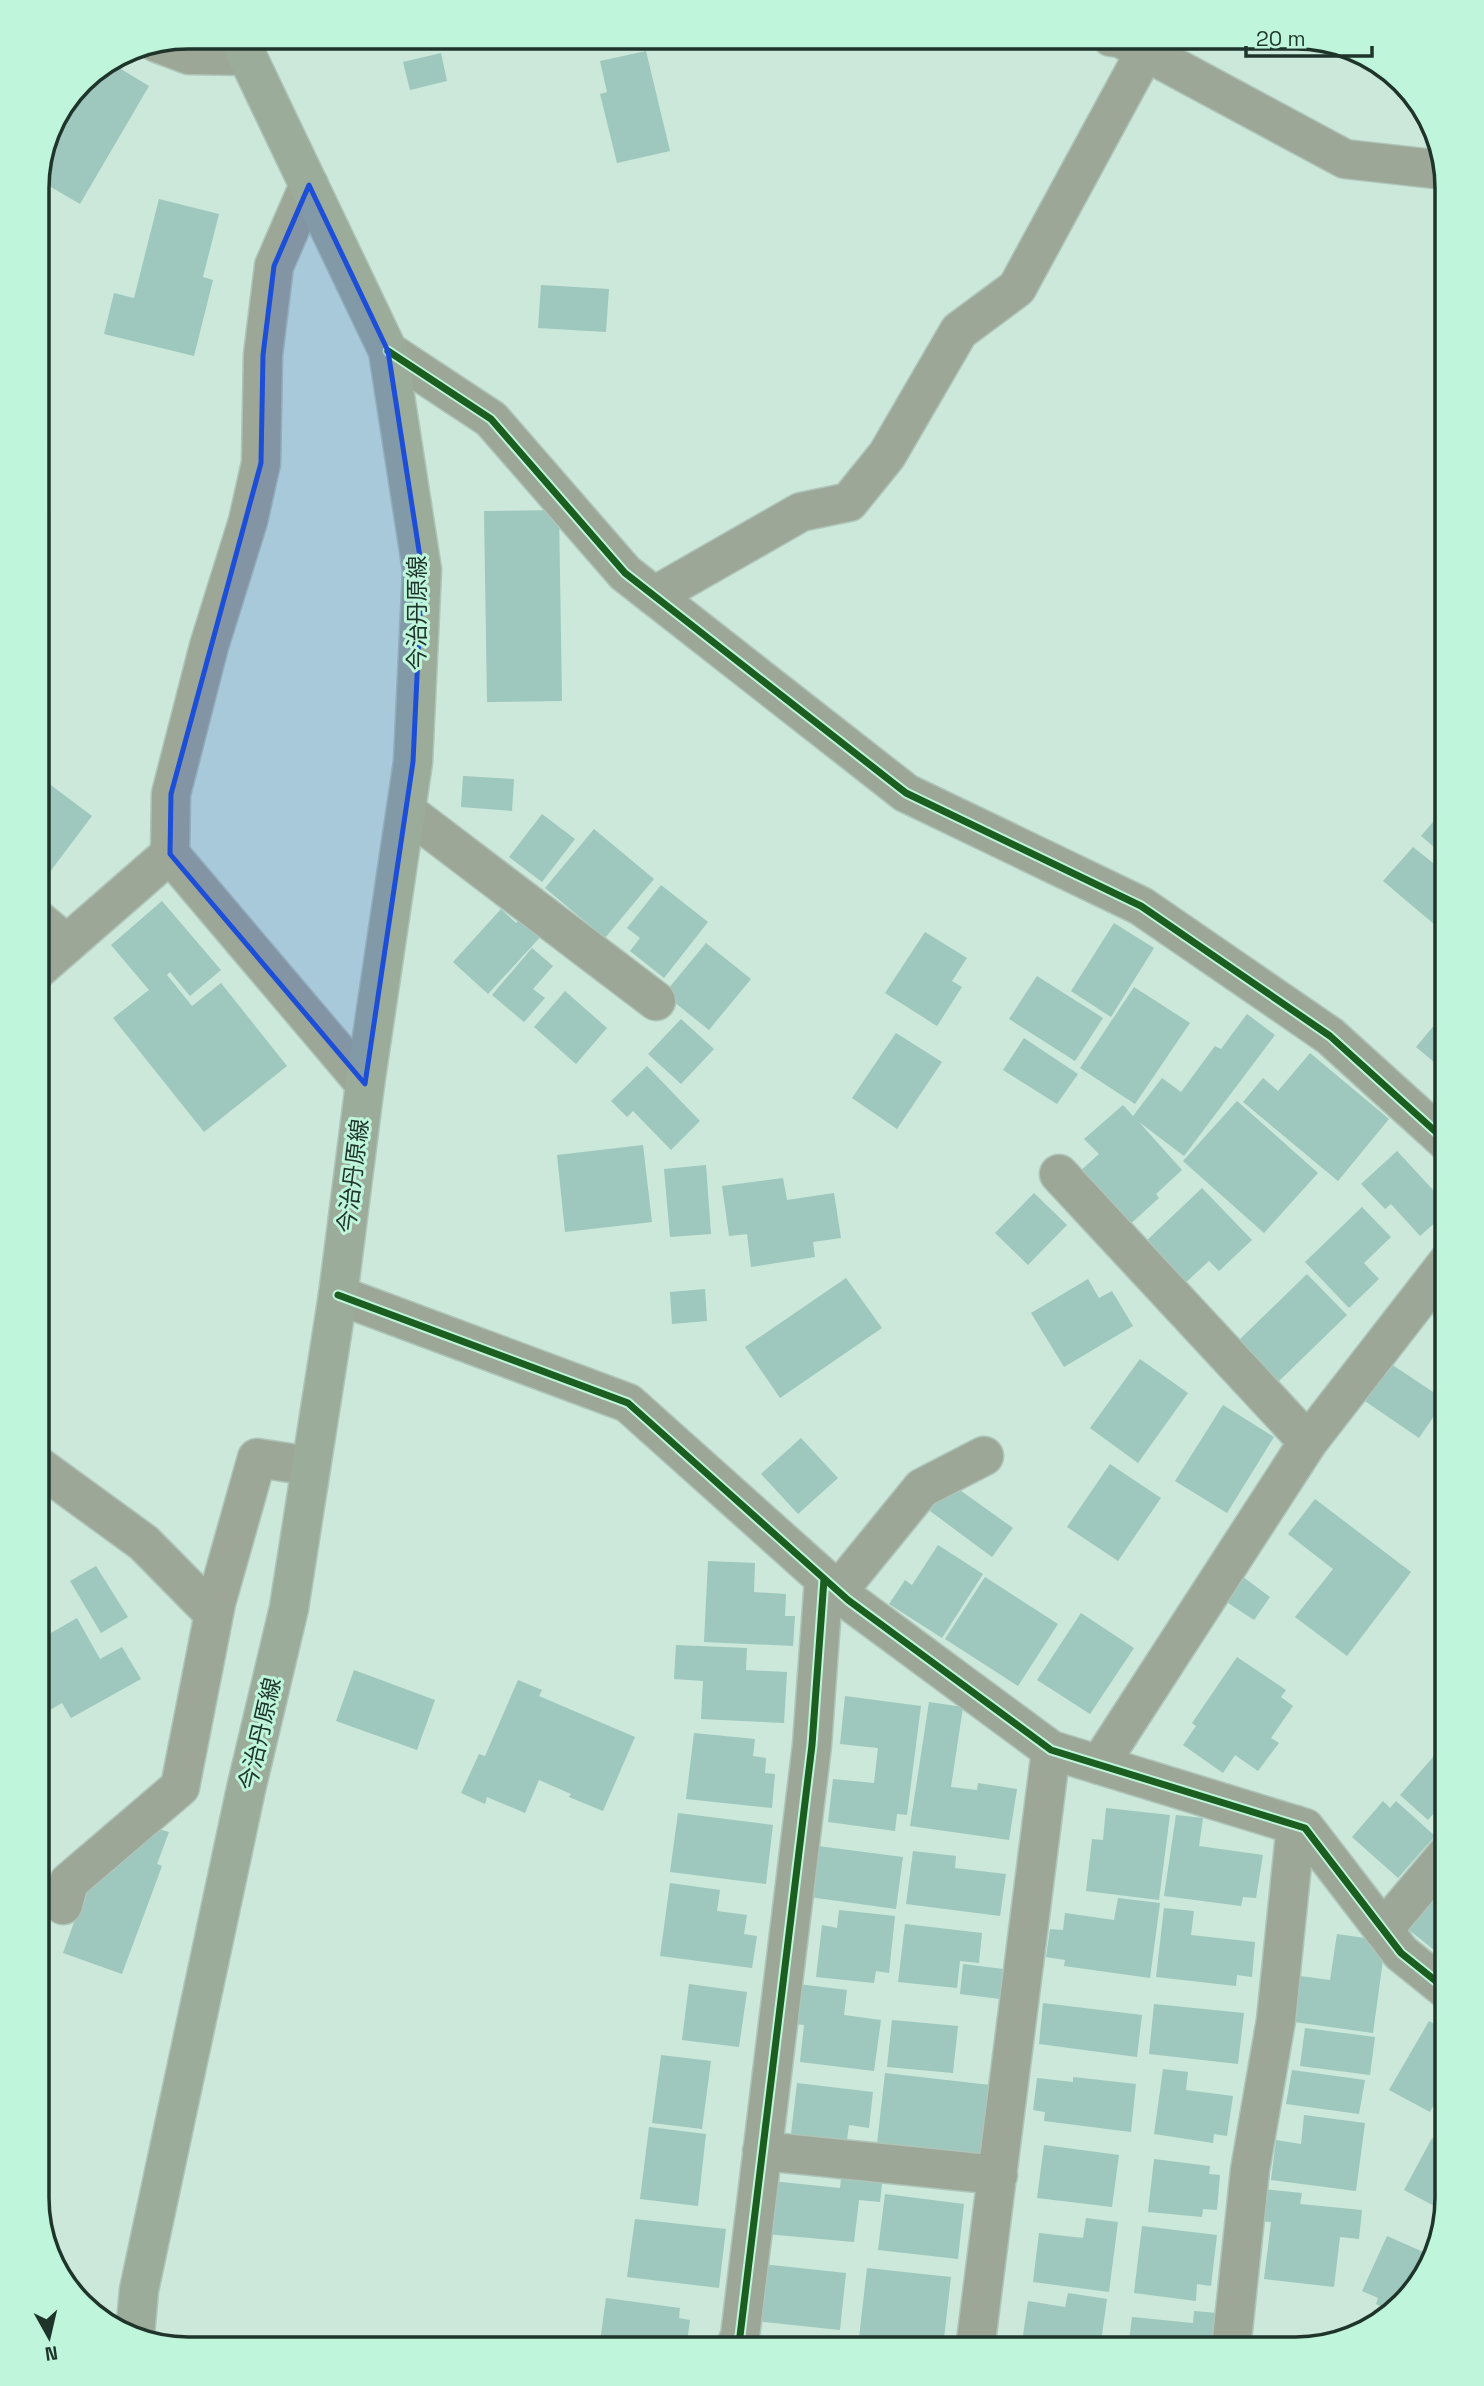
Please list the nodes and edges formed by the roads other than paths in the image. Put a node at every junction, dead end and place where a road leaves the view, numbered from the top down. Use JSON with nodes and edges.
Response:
{"nodes":[{"id":1,"x":225,"y":49,"type":"edge"},
{"id":2,"x":243,"y":49,"type":"edge"},
{"id":3,"x":1121,"y":49,"type":"edge"},
{"id":4,"x":1139,"y":49,"type":"edge"},
{"id":5,"x":175,"y":50,"type":"edge"},
{"id":6,"x":1434,"y":169,"type":"edge"},
{"id":7,"x":309,"y":185,"type":"junction"},
{"id":8,"x":388,"y":351,"type":"junction"},
{"id":9,"x":654,"y":596,"type":"junction"},
{"id":10,"x":406,"y":811,"type":"junction"},
{"id":11,"x":170,"y":854,"type":"junction"},
{"id":12,"x":49,"y":929,"type":"edge"},
{"id":13,"x":67,"y":944,"type":"junction"},
{"id":14,"x":49,"y":960,"type":"edge"},
{"id":15,"x":656,"y":1001,"type":"dead end"},
{"id":16,"x":365,"y":1084,"type":"junction"},
{"id":17,"x":1435,"y":1131,"type":"edge"},
{"id":18,"x":1059,"y":1174,"type":"dead end"},
{"id":19,"x":1435,"y":1278,"type":"edge"},
{"id":20,"x":338,"y":1295,"type":"junction"},
{"id":21,"x":1308,"y":1442,"type":"junction"},
{"id":22,"x":984,"y":1456,"type":"dead end"},
{"id":23,"x":310,"y":1466,"type":"junction"},
{"id":24,"x":49,"y":1474,"type":"edge"},
{"id":25,"x":831,"y":1585,"type":"junction"},
{"id":26,"x":214,"y":1613,"type":"junction"},
{"id":27,"x":1051,"y":1750,"type":"junction"},
{"id":28,"x":1099,"y":1765,"type":"junction"},
{"id":29,"x":1296,"y":1825,"type":"junction"},
{"id":30,"x":1435,"y":1868,"type":"edge"},
{"id":31,"x":63,"y":1905,"type":"dead end"},
{"id":32,"x":1383,"y":1930,"type":"junction"},
{"id":33,"x":1435,"y":1980,"type":"edge"},
{"id":34,"x":762,"y":2151,"type":"junction"},
{"id":35,"x":998,"y":2175,"type":"junction"},
{"id":36,"x":136,"y":2327,"type":"edge"},
{"id":37,"x":740,"y":2337,"type":"edge"},
{"id":38,"x":977,"y":2337,"type":"edge"},
{"id":39,"x":1232,"y":2337,"type":"edge"}],
"edges":[{"from":1,"to":5,"type":"street"},
{"from":2,"to":7,"type":"main road","name":"今治丹原線"},
{"from":3,"to":9,"type":"street"},
{"from":4,"to":6,"type":"street"},
{"from":7,"to":8,"type":"main road","name":"今治丹原線"},
{"from":7,"to":11,"type":"street"},
{"from":8,"to":9,"type":"street"},
{"from":8,"to":10,"type":"main road","name":"今治丹原線"},
{"from":9,"to":17,"type":"street"},
{"from":10,"to":15,"type":"street"},
{"from":10,"to":16,"type":"main road","name":"今治丹原線"},
{"from":11,"to":13,"type":"street"},
{"from":11,"to":16,"type":"street"},
{"from":12,"to":13,"type":"street"},
{"from":13,"to":14,"type":"street"},
{"from":16,"to":20,"type":"main road","name":"今治丹原線"},
{"from":18,"to":21,"type":"street"},
{"from":19,"to":21,"type":"street"},
{"from":20,"to":23,"type":"main road","name":"今治丹原線"},
{"from":20,"to":25,"type":"street"},
{"from":21,"to":28,"type":"street"},
{"from":22,"to":25,"type":"street"},
{"from":23,"to":26,"type":"street"},
{"from":23,"to":36,"type":"main road","name":"今治丹原線"},
{"from":24,"to":26,"type":"street"},
{"from":25,"to":27,"type":"street"},
{"from":25,"to":34,"type":"street"},
{"from":26,"to":31,"type":"street"},
{"from":27,"to":28,"type":"street"},
{"from":27,"to":35,"type":"street"},
{"from":28,"to":29,"type":"street"},
{"from":29,"to":32,"type":"street"},
{"from":29,"to":39,"type":"street"},
{"from":30,"to":32,"type":"street"},
{"from":32,"to":33,"type":"street"},
{"from":34,"to":35,"type":"street"},
{"from":34,"to":37,"type":"street"},
{"from":35,"to":38,"type":"street"}]}
